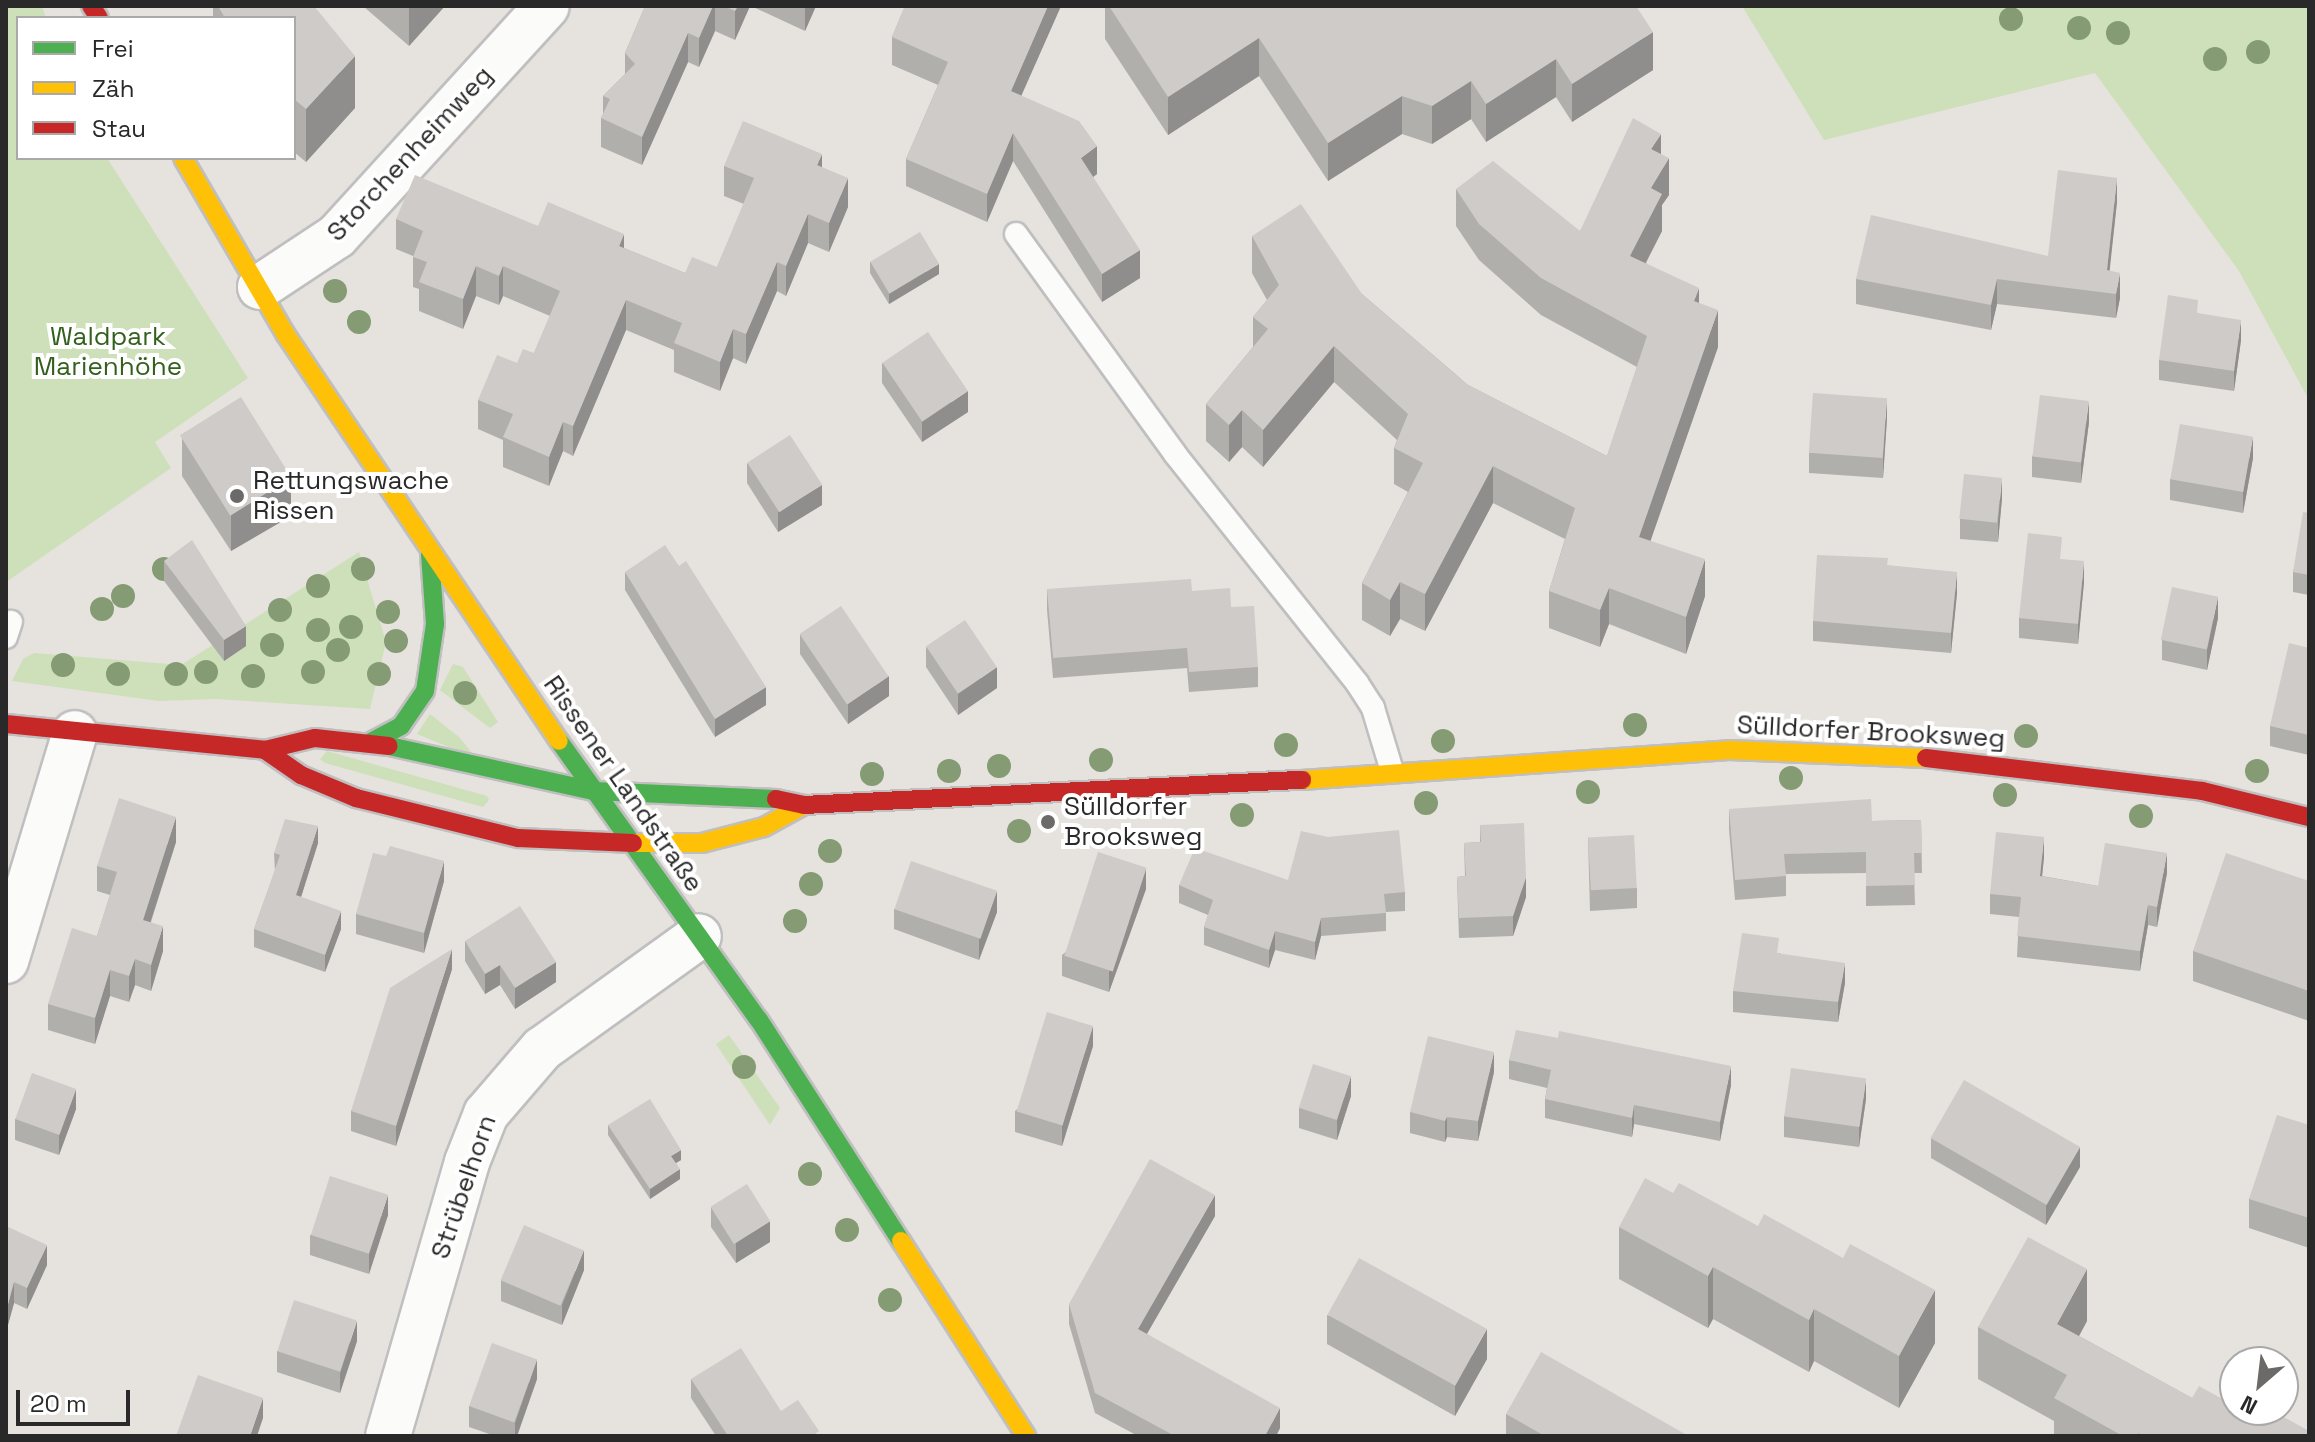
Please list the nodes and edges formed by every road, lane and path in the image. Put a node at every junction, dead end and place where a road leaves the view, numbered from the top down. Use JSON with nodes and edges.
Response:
{"nodes":[{"id":1,"x":547,"y":6,"type":"edge"},
{"id":2,"x":184,"y":160,"type":"edge"},
{"id":3,"x":1016,"y":234,"type":"dead end"},
{"id":4,"x":260,"y":287,"type":"junction"},
{"id":5,"x":430,"y":551,"type":"junction"},
{"id":6,"x":6,"y":724,"type":"edge"},
{"id":7,"x":75,"y":733,"type":"junction"},
{"id":8,"x":371,"y":742,"type":"junction"},
{"id":9,"x":265,"y":750,"type":"junction"},
{"id":10,"x":1392,"y":771,"type":"junction"},
{"id":11,"x":593,"y":791,"type":"junction"},
{"id":12,"x":804,"y":805,"type":"junction"},
{"id":13,"x":2309,"y":817,"type":"edge"},
{"id":14,"x":633,"y":846,"type":"junction"},
{"id":15,"x":699,"y":936,"type":"junction"},
{"id":16,"x":6,"y":961,"type":"edge"},
{"id":17,"x":388,"y":1436,"type":"edge"},
{"id":18,"x":1026,"y":1436,"type":"edge"}],
"edges":[{"from":1,"to":4,"type":"street","name":"Storchenheimweg"},
{"from":2,"to":4,"type":"street","name":"Rissener Landstraße"},
{"from":3,"to":10,"type":"lane"},
{"from":4,"to":5,"type":"street","name":"Rissener Landstraße"},
{"from":5,"to":8,"type":"street"},
{"from":5,"to":11,"type":"street","name":"Rissener Landstraße"},
{"from":6,"to":7,"type":"street","name":"Sülldorfer Brooksweg"},
{"from":7,"to":9,"type":"street","name":"Sülldorfer Brooksweg"},
{"from":7,"to":16,"type":"street"},
{"from":8,"to":9,"type":"street","name":"Sülldorfer Brooksweg"},
{"from":8,"to":11,"type":"street","name":"Sülldorfer Brooksweg"},
{"from":9,"to":14,"type":"street","name":"Sülldorfer Brooksweg"},
{"from":10,"to":12,"type":"street","name":"Sülldorfer Brooksweg"},
{"from":10,"to":13,"type":"street","name":"Sülldorfer Brooksweg"},
{"from":11,"to":12,"type":"street","name":"Sülldorfer Brooksweg"},
{"from":11,"to":14,"type":"street","name":"Rissener Landstraße"},
{"from":12,"to":14,"type":"street","name":"Sülldorfer Brooksweg"},
{"from":14,"to":15,"type":"street","name":"Rissener Landstraße"},
{"from":15,"to":17,"type":"street","name":"Strübelhorn"},
{"from":15,"to":18,"type":"street","name":"Rissener Landstraße"}]}
